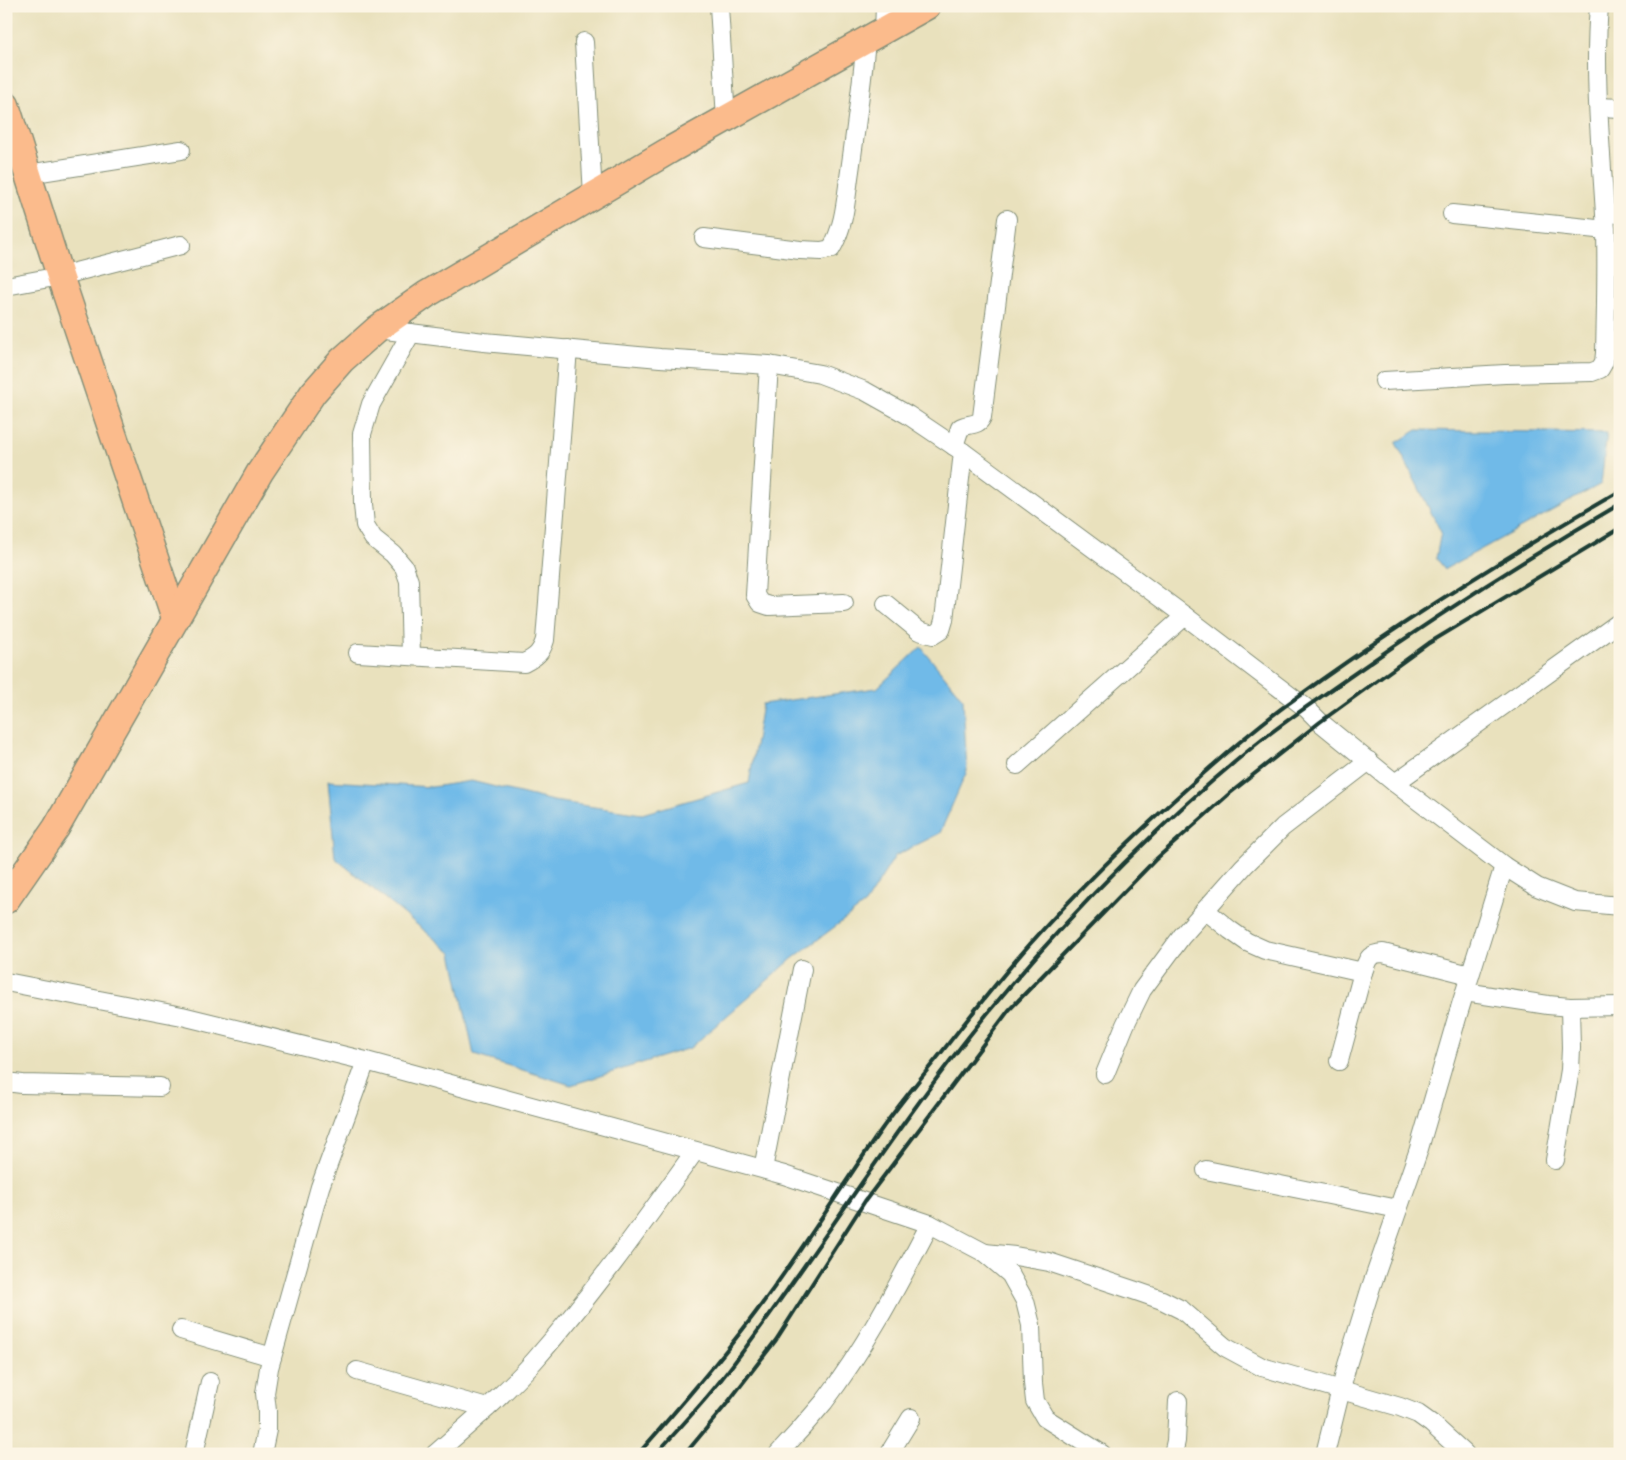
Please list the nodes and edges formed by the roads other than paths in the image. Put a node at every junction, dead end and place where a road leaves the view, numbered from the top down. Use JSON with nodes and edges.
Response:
{"nodes":[{"id":1,"x":719,"y":6,"type":"edge"},
{"id":2,"x":927,"y":6,"type":"edge"},
{"id":3,"x":1599,"y":6,"type":"edge"},
{"id":4,"x":878,"y":26,"type":"edge"},
{"id":5,"x":584,"y":42,"type":"dead end"},
{"id":6,"x":6,"y":105,"type":"edge"},
{"id":7,"x":1599,"y":107,"type":"junction"},
{"id":8,"x":1620,"y":108,"type":"edge"},
{"id":9,"x":726,"y":119,"type":"junction"},
{"id":10,"x":181,"y":150,"type":"dead end"},
{"id":11,"x":28,"y":174,"type":"junction"},
{"id":12,"x":593,"y":195,"type":"junction"},
{"id":13,"x":1452,"y":214,"type":"dead end"},
{"id":14,"x":1007,"y":219,"type":"dead end"},
{"id":15,"x":1610,"y":219,"type":"edge"},
{"id":16,"x":704,"y":238,"type":"dead end"},
{"id":17,"x":181,"y":245,"type":"dead end"},
{"id":18,"x":60,"y":276,"type":"junction"},
{"id":19,"x":6,"y":286,"type":"edge"},
{"id":20,"x":377,"y":329,"type":"junction"},
{"id":21,"x":411,"y":333,"type":"junction"},
{"id":22,"x":568,"y":349,"type":"junction"},
{"id":23,"x":769,"y":366,"type":"junction"},
{"id":24,"x":1384,"y":381,"type":"dead end"},
{"id":25,"x":959,"y":449,"type":"junction"},
{"id":26,"x":844,"y":603,"type":"dead end"},
{"id":27,"x":886,"y":604,"type":"dead end"},
{"id":28,"x":1186,"y":616,"type":"junction"},
{"id":29,"x":175,"y":618,"type":"junction"},
{"id":30,"x":1620,"y":622,"type":"edge"},
{"id":31,"x":358,"y":653,"type":"dead end"},
{"id":32,"x":411,"y":656,"type":"junction"},
{"id":33,"x":1369,"y":761,"type":"junction"},
{"id":34,"x":1017,"y":766,"type":"dead end"},
{"id":35,"x":1395,"y":783,"type":"junction"},
{"id":36,"x":1504,"y":866,"type":"junction"},
{"id":37,"x":6,"y":900,"type":"edge"},
{"id":38,"x":1620,"y":906,"type":"edge"},
{"id":39,"x":1205,"y":910,"type":"junction"},
{"id":40,"x":802,"y":969,"type":"dead end"},
{"id":41,"x":1363,"y":972,"type":"junction"},
{"id":42,"x":1470,"y":975,"type":"junction"},
{"id":43,"x":6,"y":982,"type":"edge"},
{"id":44,"x":1465,"y":992,"type":"junction"},
{"id":45,"x":1620,"y":1006,"type":"edge"},
{"id":46,"x":1570,"y":1007,"type":"junction"},
{"id":47,"x":366,"y":1061,"type":"junction"},
{"id":48,"x":1338,"y":1061,"type":"dead end"},
{"id":49,"x":1105,"y":1074,"type":"dead end"},
{"id":50,"x":6,"y":1082,"type":"edge"},
{"id":51,"x":160,"y":1087,"type":"dead end"},
{"id":52,"x":695,"y":1151,"type":"junction"},
{"id":53,"x":1555,"y":1160,"type":"dead end"},
{"id":54,"x":763,"y":1169,"type":"junction"},
{"id":55,"x":1206,"y":1170,"type":"dead end"},
{"id":56,"x":1398,"y":1209,"type":"junction"},
{"id":57,"x":930,"y":1224,"type":"junction"},
{"id":58,"x":985,"y":1254,"type":"junction"},
{"id":59,"x":181,"y":1330,"type":"dead end"},
{"id":60,"x":272,"y":1356,"type":"junction"},
{"id":61,"x":358,"y":1371,"type":"dead end"},
{"id":62,"x":210,"y":1382,"type":"dead end"},
{"id":63,"x":1341,"y":1390,"type":"junction"},
{"id":64,"x":1178,"y":1400,"type":"dead end"},
{"id":65,"x":487,"y":1408,"type":"junction"},
{"id":66,"x":911,"y":1418,"type":"dead end"},
{"id":67,"x":194,"y":1454,"type":"edge"},
{"id":68,"x":262,"y":1454,"type":"edge"},
{"id":69,"x":435,"y":1454,"type":"edge"},
{"id":70,"x":778,"y":1454,"type":"edge"},
{"id":71,"x":889,"y":1454,"type":"edge"},
{"id":72,"x":1102,"y":1454,"type":"edge"},
{"id":73,"x":1173,"y":1454,"type":"edge"},
{"id":74,"x":1325,"y":1454,"type":"edge"},
{"id":75,"x":1465,"y":1454,"type":"edge"}],
"edges":[{"from":1,"to":9,"type":"street"},
{"from":2,"to":4,"type":"highway"},
{"from":3,"to":7,"type":"street"},
{"from":4,"to":9,"type":"highway"},
{"from":4,"to":16,"type":"street"},
{"from":5,"to":12,"type":"street"},
{"from":6,"to":11,"type":"highway"},
{"from":7,"to":8,"type":"street"},
{"from":7,"to":15,"type":"street"},
{"from":9,"to":12,"type":"highway"},
{"from":10,"to":11,"type":"street"},
{"from":11,"to":18,"type":"highway"},
{"from":12,"to":20,"type":"highway"},
{"from":13,"to":15,"type":"street"},
{"from":14,"to":25,"type":"street"},
{"from":15,"to":24,"type":"street"},
{"from":17,"to":18,"type":"street"},
{"from":18,"to":19,"type":"street"},
{"from":18,"to":29,"type":"highway"},
{"from":20,"to":21,"type":"street"},
{"from":20,"to":29,"type":"highway"},
{"from":21,"to":22,"type":"street"},
{"from":21,"to":32,"type":"street"},
{"from":22,"to":23,"type":"street"},
{"from":22,"to":32,"type":"street"},
{"from":23,"to":25,"type":"street"},
{"from":23,"to":26,"type":"street"},
{"from":25,"to":27,"type":"street"},
{"from":25,"to":28,"type":"street"},
{"from":28,"to":33,"type":"street"},
{"from":28,"to":34,"type":"street"},
{"from":29,"to":37,"type":"highway"},
{"from":30,"to":35,"type":"street"},
{"from":31,"to":32,"type":"street"},
{"from":33,"to":35,"type":"street"},
{"from":33,"to":39,"type":"street"},
{"from":35,"to":36,"type":"street"},
{"from":36,"to":38,"type":"street"},
{"from":36,"to":42,"type":"street"},
{"from":39,"to":41,"type":"street"},
{"from":39,"to":49,"type":"street"},
{"from":40,"to":54,"type":"street"},
{"from":41,"to":42,"type":"street"},
{"from":41,"to":48,"type":"street"},
{"from":42,"to":44,"type":"street"},
{"from":43,"to":47,"type":"street"},
{"from":44,"to":46,"type":"street"},
{"from":44,"to":56,"type":"street"},
{"from":45,"to":46,"type":"street"},
{"from":46,"to":53,"type":"street"},
{"from":47,"to":52,"type":"street"},
{"from":47,"to":60,"type":"street"},
{"from":50,"to":51,"type":"street"},
{"from":52,"to":54,"type":"street"},
{"from":52,"to":65,"type":"street"},
{"from":54,"to":57,"type":"street"},
{"from":55,"to":56,"type":"street"},
{"from":56,"to":63,"type":"street"},
{"from":57,"to":58,"type":"street"},
{"from":57,"to":70,"type":"street"},
{"from":58,"to":63,"type":"street"},
{"from":58,"to":72,"type":"street"},
{"from":59,"to":60,"type":"street"},
{"from":60,"to":68,"type":"street"},
{"from":61,"to":65,"type":"street"},
{"from":62,"to":67,"type":"street"},
{"from":63,"to":74,"type":"street"},
{"from":63,"to":75,"type":"street"},
{"from":64,"to":73,"type":"street"},
{"from":65,"to":69,"type":"street"},
{"from":66,"to":71,"type":"street"}]}
